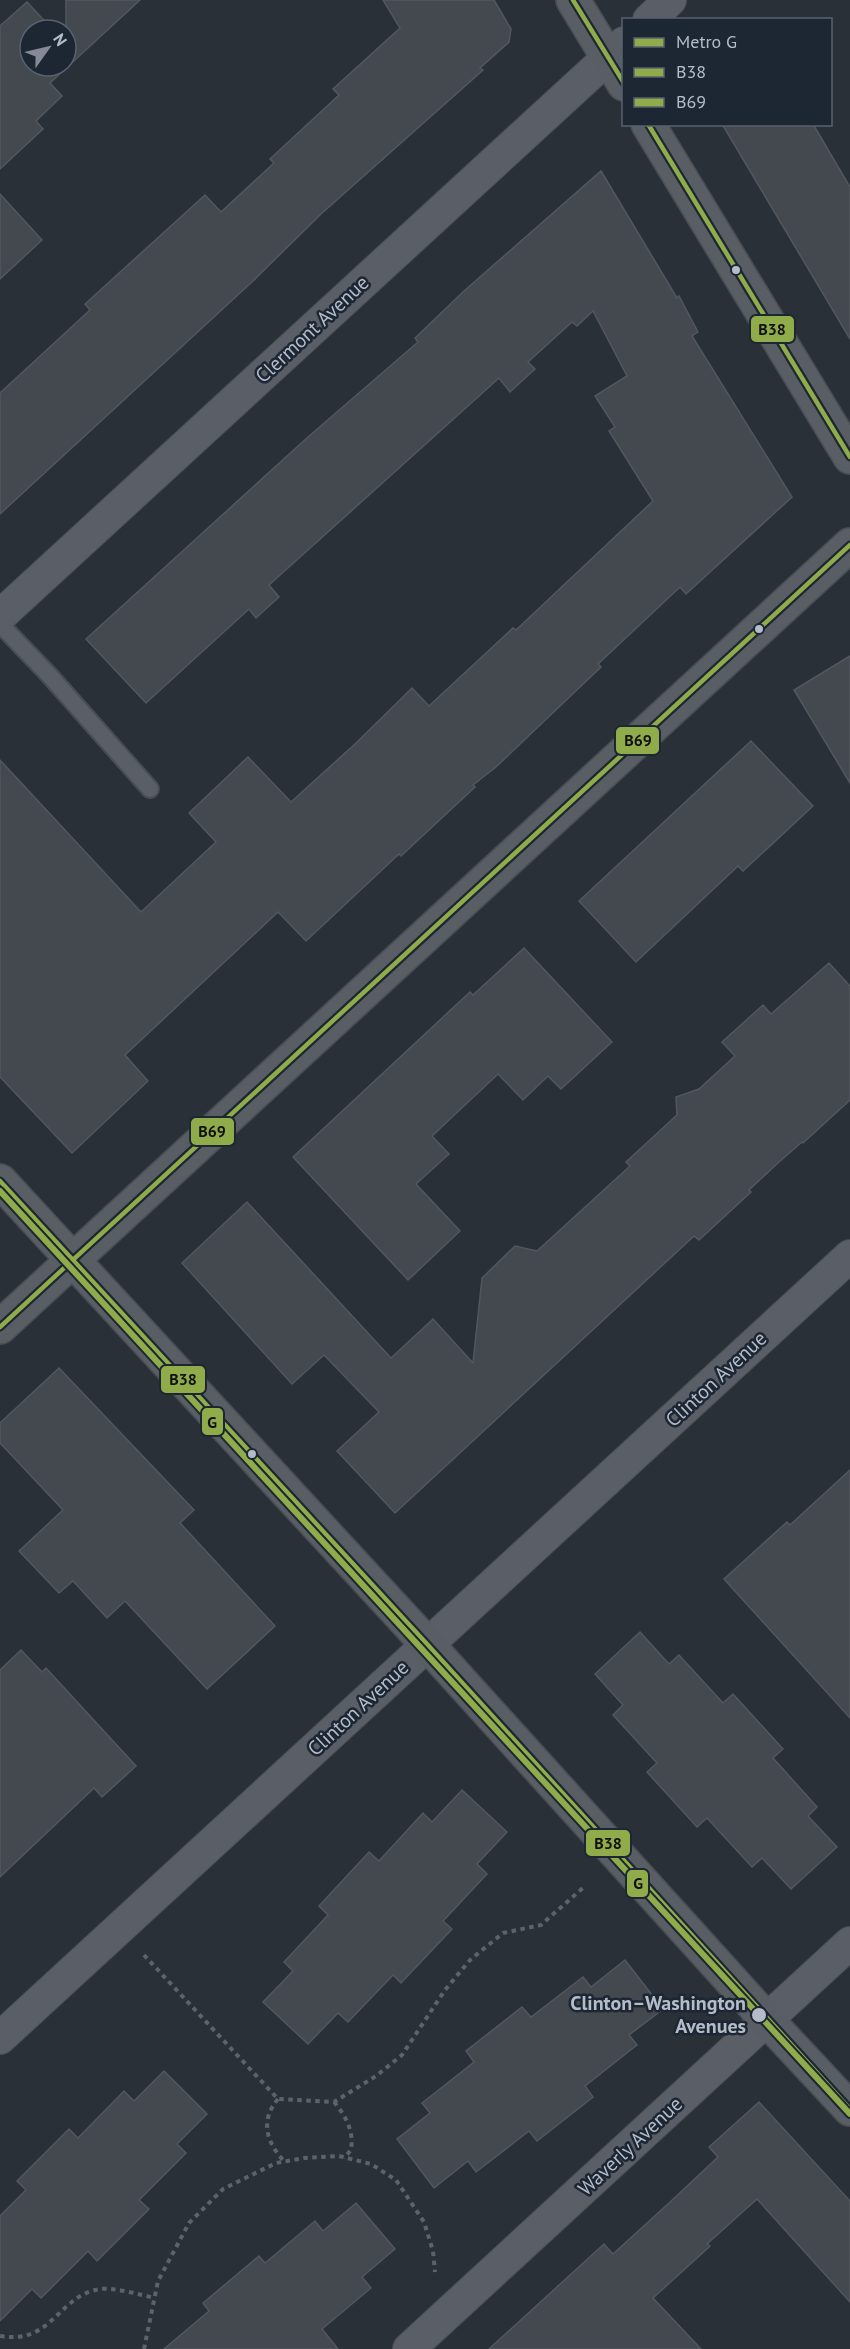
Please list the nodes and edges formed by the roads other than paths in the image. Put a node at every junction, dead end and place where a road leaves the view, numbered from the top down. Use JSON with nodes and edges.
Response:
{"nodes":[{"id":1,"x":573,"y":0,"type":"edge"},
{"id":2,"x":670,"y":0,"type":"edge"},
{"id":3,"x":651,"y":18,"type":"edge"},
{"id":4,"x":618,"y":62,"type":"edge"},
{"id":5,"x":649,"y":126,"type":"edge"},
{"id":6,"x":850,"y":457,"type":"edge"},
{"id":7,"x":850,"y":545,"type":"edge"},
{"id":8,"x":0,"y":616,"type":"edge"},
{"id":9,"x":0,"y":624,"type":"edge"},
{"id":10,"x":150,"y":789,"type":"dead end"},
{"id":11,"x":0,"y":1180,"type":"edge"},
{"id":12,"x":850,"y":1256,"type":"edge"},
{"id":13,"x":73,"y":1260,"type":"junction"},
{"id":14,"x":0,"y":1327,"type":"edge"},
{"id":15,"x":428,"y":1644,"type":"junction"},
{"id":16,"x":850,"y":1943,"type":"edge"},
{"id":17,"x":766,"y":2020,"type":"junction"},
{"id":18,"x":0,"y":2038,"type":"edge"},
{"id":19,"x":850,"y":2109,"type":"edge"},
{"id":20,"x":409,"y":2349,"type":"edge"}],
"edges":[{"from":1,"to":4,"type":"main road"},
{"from":2,"to":3,"type":"street"},
{"from":4,"to":8,"type":"street","name":"Clermont Avenue"},
{"from":5,"to":6,"type":"main road"},
{"from":7,"to":13,"type":"main road"},
{"from":9,"to":10,"type":"lane"},
{"from":11,"to":13,"type":"main road"},
{"from":12,"to":15,"type":"street","name":"Clinton Avenue"},
{"from":13,"to":14,"type":"main road"},
{"from":13,"to":15,"type":"main road"},
{"from":15,"to":17,"type":"main road"},
{"from":15,"to":18,"type":"street","name":"Clinton Avenue"},
{"from":16,"to":17,"type":"street","name":"Waverly Avenue"},
{"from":17,"to":19,"type":"main road"},
{"from":17,"to":20,"type":"street","name":"Waverly Avenue"}]}
